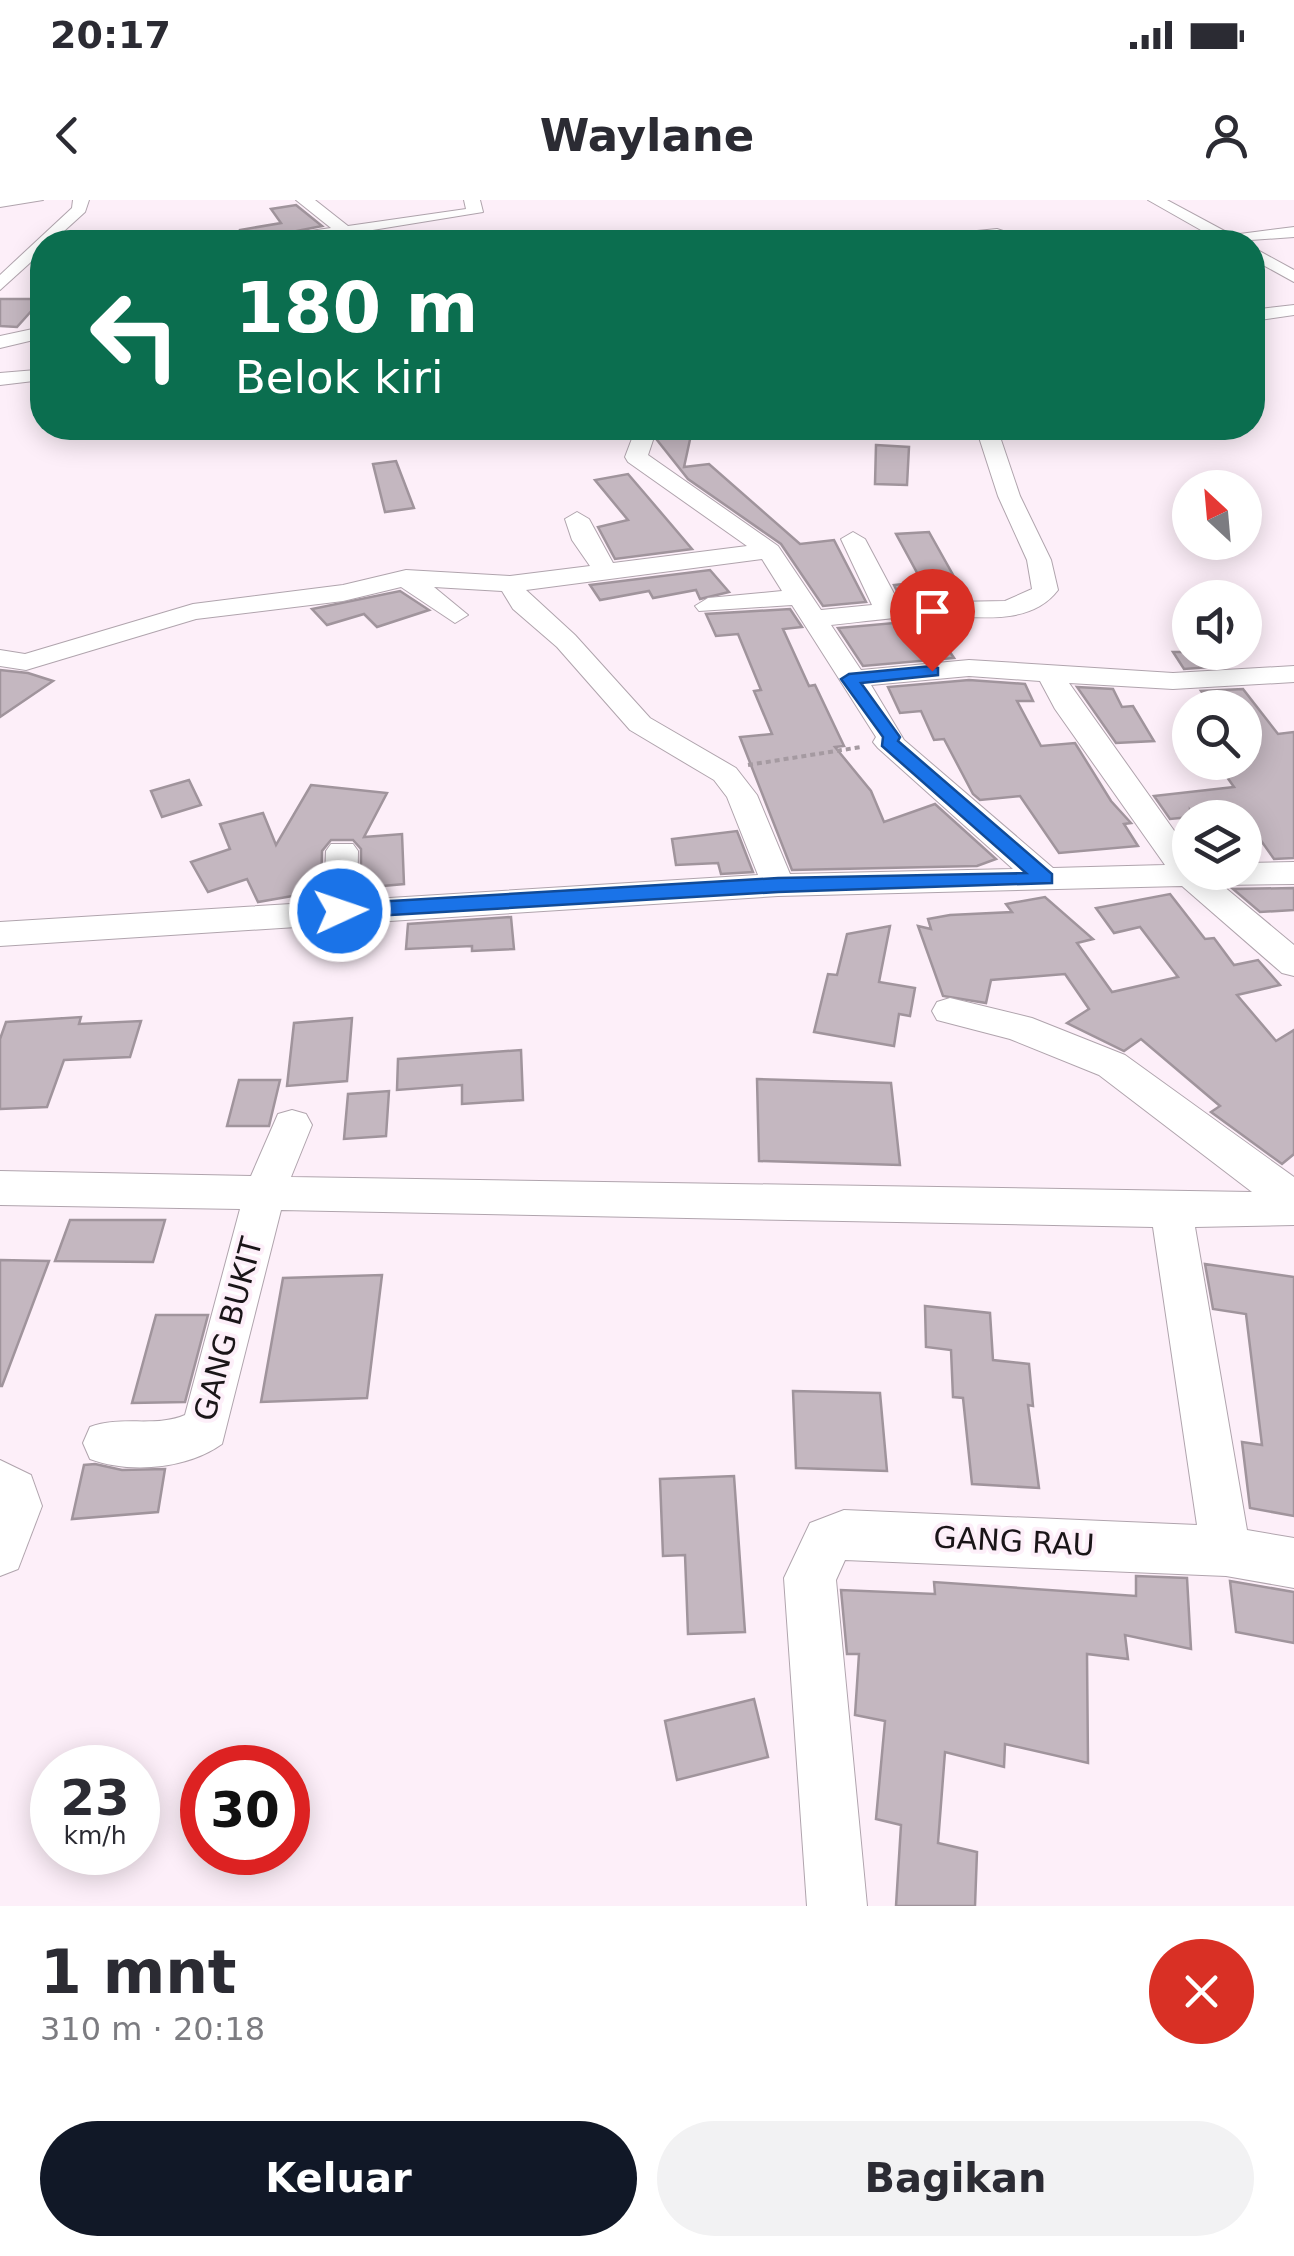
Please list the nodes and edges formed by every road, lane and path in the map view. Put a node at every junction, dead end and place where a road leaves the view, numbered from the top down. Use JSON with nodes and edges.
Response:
{"nodes":[{"id":1,"x":35,"y":200,"type":"edge"},
{"id":2,"x":80,"y":200,"type":"edge"},
{"id":3,"x":304,"y":200,"type":"edge"},
{"id":4,"x":472,"y":200,"type":"edge"},
{"id":5,"x":1156,"y":200,"type":"edge"},
{"id":6,"x":20,"y":201,"type":"edge"},
{"id":7,"x":4,"y":210,"type":"edge"},
{"id":8,"x":57,"y":230,"type":"edge"},
{"id":9,"x":344,"y":230,"type":"edge"},
{"id":10,"x":352,"y":230,"type":"edge"},
{"id":11,"x":1211,"y":230,"type":"edge"},
{"id":12,"x":1294,"y":232,"type":"edge"},
{"id":13,"x":1265,"y":236,"type":"edge"},
{"id":14,"x":0,"y":256,"type":"edge"},
{"id":15,"x":1265,"y":260,"type":"edge"},
{"id":16,"x":29,"y":263,"type":"edge"},
{"id":17,"x":1294,"y":277,"type":"edge"},
{"id":18,"x":0,"y":284,"type":"edge"},
{"id":19,"x":1294,"y":310,"type":"edge"},
{"id":20,"x":1265,"y":314,"type":"edge"},
{"id":21,"x":30,"y":336,"type":"edge"},
{"id":22,"x":0,"y":342,"type":"edge"},
{"id":23,"x":30,"y":376,"type":"edge"},
{"id":24,"x":0,"y":379,"type":"edge"},
{"id":25,"x":642,"y":440,"type":"edge"},
{"id":26,"x":991,"y":440,"type":"edge"},
{"id":27,"x":577,"y":519,"type":"dead end"},
{"id":28,"x":853,"y":539,"type":"dead end"},
{"id":29,"x":769,"y":551,"type":"junction"},
{"id":30,"x":606,"y":572,"type":"junction"},
{"id":31,"x":406,"y":578,"type":"junction"},
{"id":32,"x":510,"y":584,"type":"junction"},
{"id":33,"x":708,"y":606,"type":"dead end"},
{"id":34,"x":804,"y":608,"type":"junction"},
{"id":35,"x":884,"y":610,"type":"junction"},
{"id":36,"x":455,"y":615,"type":"dead end"},
{"id":37,"x":0,"y":658,"type":"edge"},
{"id":38,"x":1048,"y":670,"type":"junction"},
{"id":39,"x":1294,"y":674,"type":"edge"},
{"id":40,"x":849,"y":679,"type":"junction"},
{"id":41,"x":888,"y":742,"type":"junction"},
{"id":42,"x":725,"y":774,"type":"junction"},
{"id":43,"x":342,"y":851,"type":"dead end"},
{"id":44,"x":1172,"y":851,"type":"edge"},
{"id":45,"x":1294,"y":874,"type":"edge"},
{"id":46,"x":1262,"y":875,"type":"edge"},
{"id":47,"x":1172,"y":876,"type":"edge"},
{"id":48,"x":1045,"y":879,"type":"junction"},
{"id":49,"x":778,"y":885,"type":"junction"},
{"id":50,"x":1207,"y":890,"type":"edge"},
{"id":51,"x":340,"y":911,"type":"junction"},
{"id":52,"x":0,"y":934,"type":"edge"},
{"id":53,"x":1294,"y":964,"type":"edge"},
{"id":54,"x":950,"y":1011,"type":"dead end"},
{"id":55,"x":292,"y":1125,"type":"dead end"},
{"id":56,"x":0,"y":1188,"type":"edge"},
{"id":57,"x":265,"y":1192,"type":"junction"},
{"id":58,"x":1294,"y":1204,"type":"edge"},
{"id":59,"x":1171,"y":1210,"type":"junction"},
{"id":60,"x":108,"y":1442,"type":"dead end"},
{"id":61,"x":0,"y":1484,"type":"edge"},
{"id":62,"x":0,"y":1551,"type":"edge"},
{"id":63,"x":1226,"y":1551,"type":"junction"},
{"id":64,"x":1294,"y":1564,"type":"edge"},
{"id":65,"x":837,"y":1906,"type":"edge"}],
"edges":[{"from":1,"to":6,"type":"street"},
{"from":2,"to":8,"type":"street"},
{"from":3,"to":9,"type":"street"},
{"from":4,"to":10,"type":"street"},
{"from":5,"to":11,"type":"street"},
{"from":6,"to":7,"type":"street"},
{"from":12,"to":13,"type":"street"},
{"from":14,"to":16,"type":"street"},
{"from":15,"to":17,"type":"street"},
{"from":16,"to":18,"type":"street"},
{"from":19,"to":20,"type":"street"},
{"from":21,"to":22,"type":"street"},
{"from":23,"to":24,"type":"street"},
{"from":25,"to":29,"type":"street"},
{"from":26,"to":35,"type":"street"},
{"from":27,"to":30,"type":"street"},
{"from":28,"to":35,"type":"street"},
{"from":29,"to":30,"type":"street"},
{"from":29,"to":34,"type":"street"},
{"from":30,"to":32,"type":"street"},
{"from":31,"to":32,"type":"street"},
{"from":31,"to":36,"type":"street"},
{"from":31,"to":37,"type":"street"},
{"from":32,"to":42,"type":"street"},
{"from":33,"to":34,"type":"street"},
{"from":34,"to":35,"type":"street"},
{"from":34,"to":40,"type":"street"},
{"from":38,"to":39,"type":"street"},
{"from":38,"to":40,"type":"street"},
{"from":38,"to":44,"type":"street"},
{"from":40,"to":41,"type":"street"},
{"from":41,"to":42,"type":"path"},
{"from":41,"to":48,"type":"street"},
{"from":42,"to":49,"type":"street"},
{"from":43,"to":51,"type":"street"},
{"from":45,"to":46,"type":"street"},
{"from":47,"to":48,"type":"street"},
{"from":48,"to":49,"type":"street"},
{"from":49,"to":51,"type":"street"},
{"from":50,"to":53,"type":"street"},
{"from":51,"to":52,"type":"street"},
{"from":54,"to":58,"type":"street"},
{"from":55,"to":57,"type":"street"},
{"from":56,"to":57,"type":"street"},
{"from":57,"to":59,"type":"street"},
{"from":57,"to":60,"type":"street","name":"GANG BUKIT"},
{"from":58,"to":59,"type":"street"},
{"from":59,"to":63,"type":"street"},
{"from":61,"to":62,"type":"street"},
{"from":63,"to":64,"type":"street"},
{"from":63,"to":65,"type":"street","name":"GANG RAU"}]}
